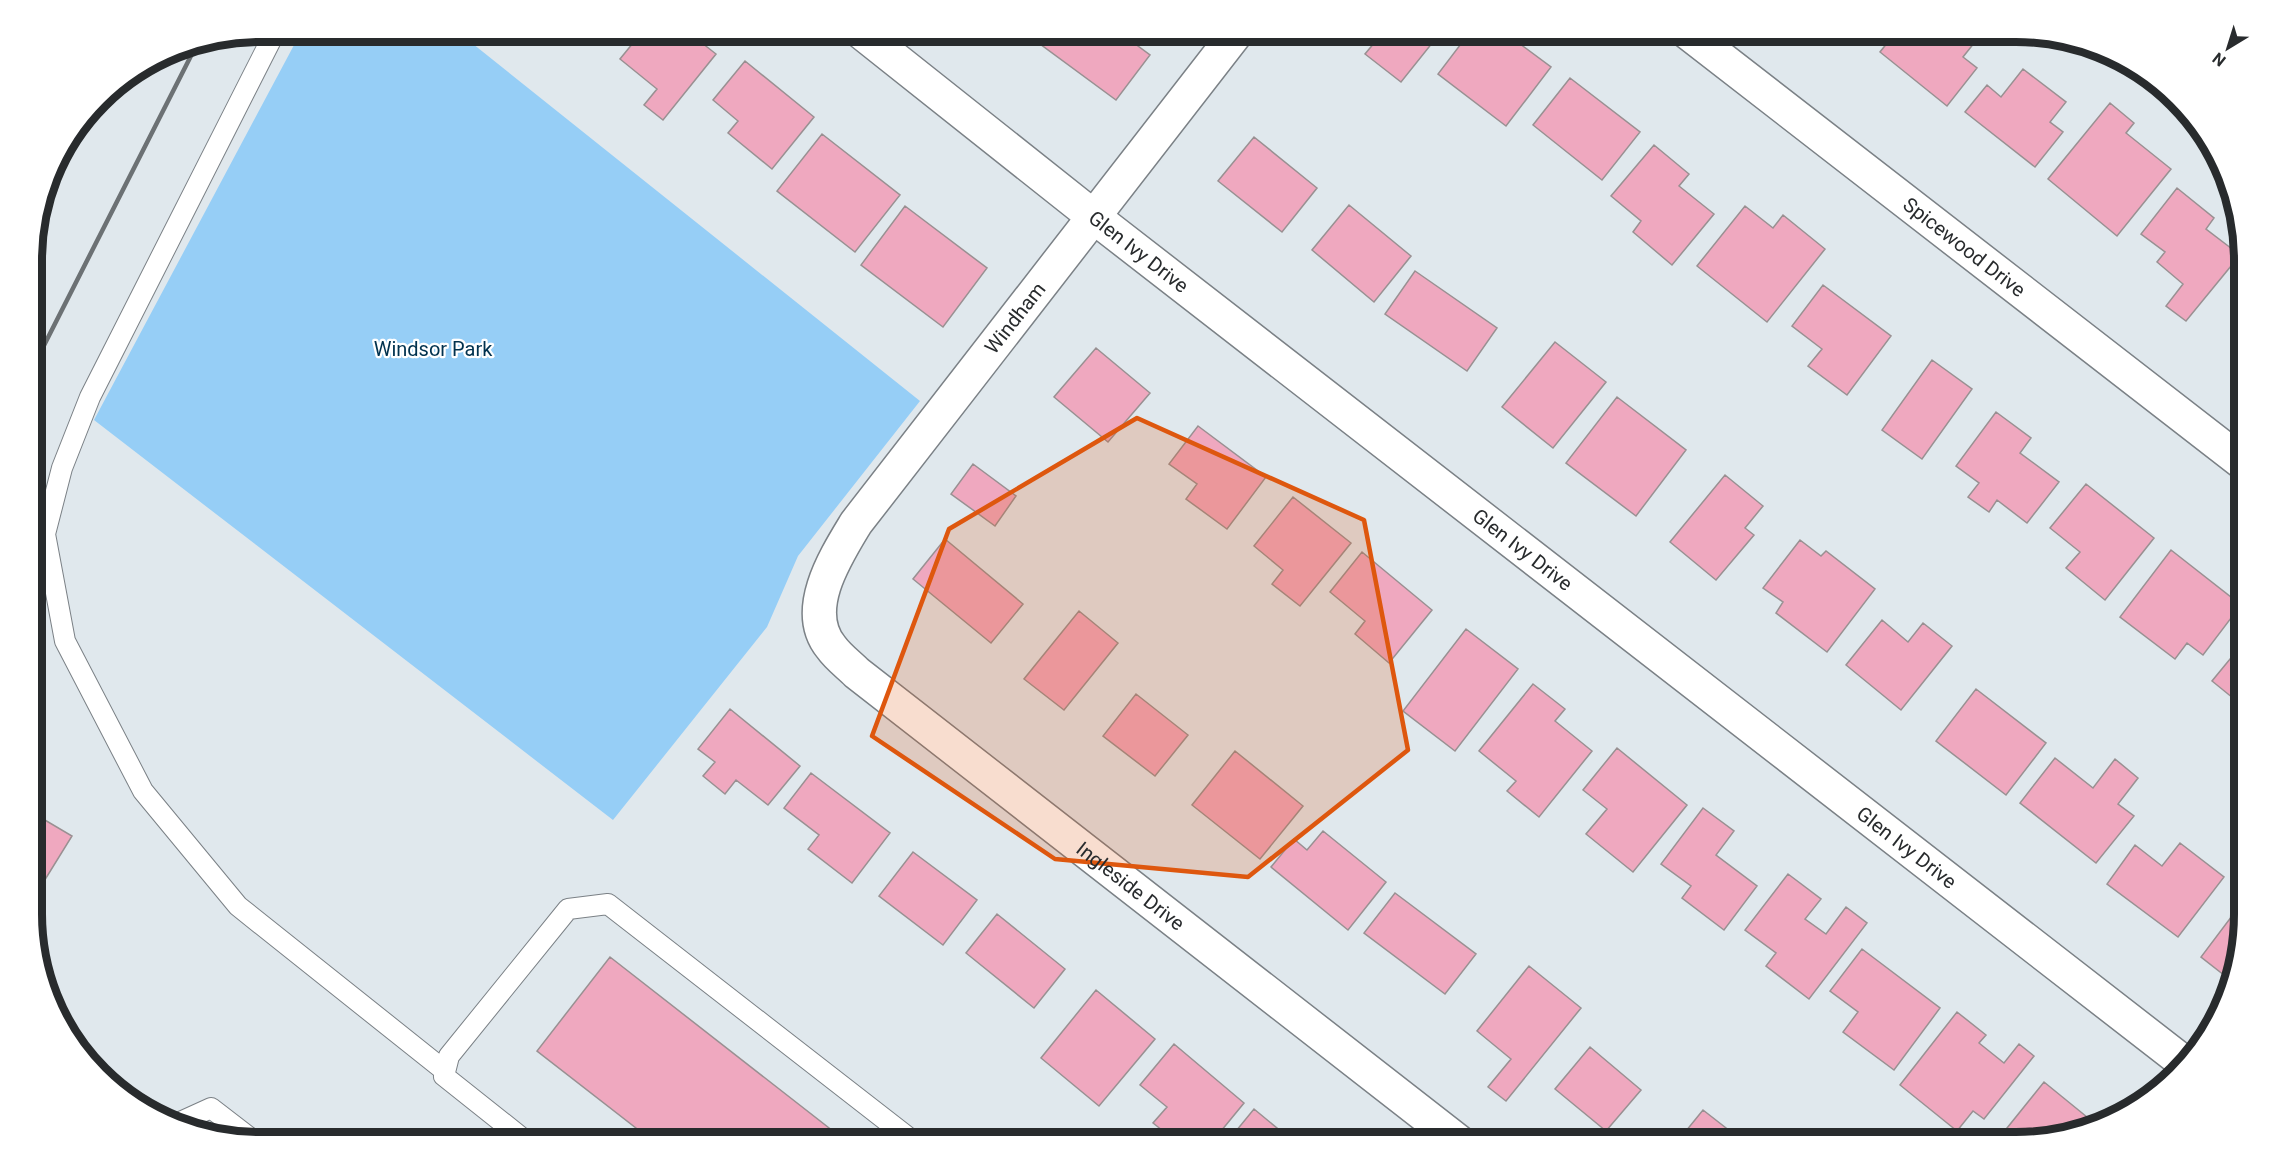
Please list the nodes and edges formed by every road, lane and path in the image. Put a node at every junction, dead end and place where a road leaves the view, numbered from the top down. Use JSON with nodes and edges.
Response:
{"nodes":[{"id":1,"x":270,"y":42,"type":"edge"},
{"id":2,"x":874,"y":42,"type":"edge"},
{"id":3,"x":1229,"y":42,"type":"edge"},
{"id":4,"x":1700,"y":42,"type":"edge"},
{"id":5,"x":1094,"y":217,"type":"junction"},
{"id":6,"x":2234,"y":456,"type":"edge"},
{"id":7,"x":819,"y":616,"type":"joint"},
{"id":8,"x":2179,"y":1059,"type":"edge"},
{"id":9,"x":446,"y":1071,"type":"junction"},
{"id":10,"x":187,"y":1119,"type":"edge"},
{"id":11,"x":242,"y":1131,"type":"edge"},
{"id":12,"x":514,"y":1132,"type":"edge"},
{"id":13,"x":901,"y":1132,"type":"edge"},
{"id":14,"x":1446,"y":1132,"type":"edge"}],
"edges":[{"from":1,"to":9,"type":"lane"},
{"from":2,"to":5,"type":"street","name":"Glen Ivy Drive"},
{"from":3,"to":5,"type":"street","name":"Windham"},
{"from":4,"to":6,"type":"street","name":"Spicewood Drive"},
{"from":5,"to":7,"type":"street","name":"Windham"},
{"from":5,"to":8,"type":"street","name":"Glen Ivy Drive"},
{"from":7,"to":14,"type":"street","name":"Ingleside Drive"},
{"from":9,"to":12,"type":"lane"},
{"from":9,"to":13,"type":"lane"},
{"from":10,"to":11,"type":"lane"}]}
